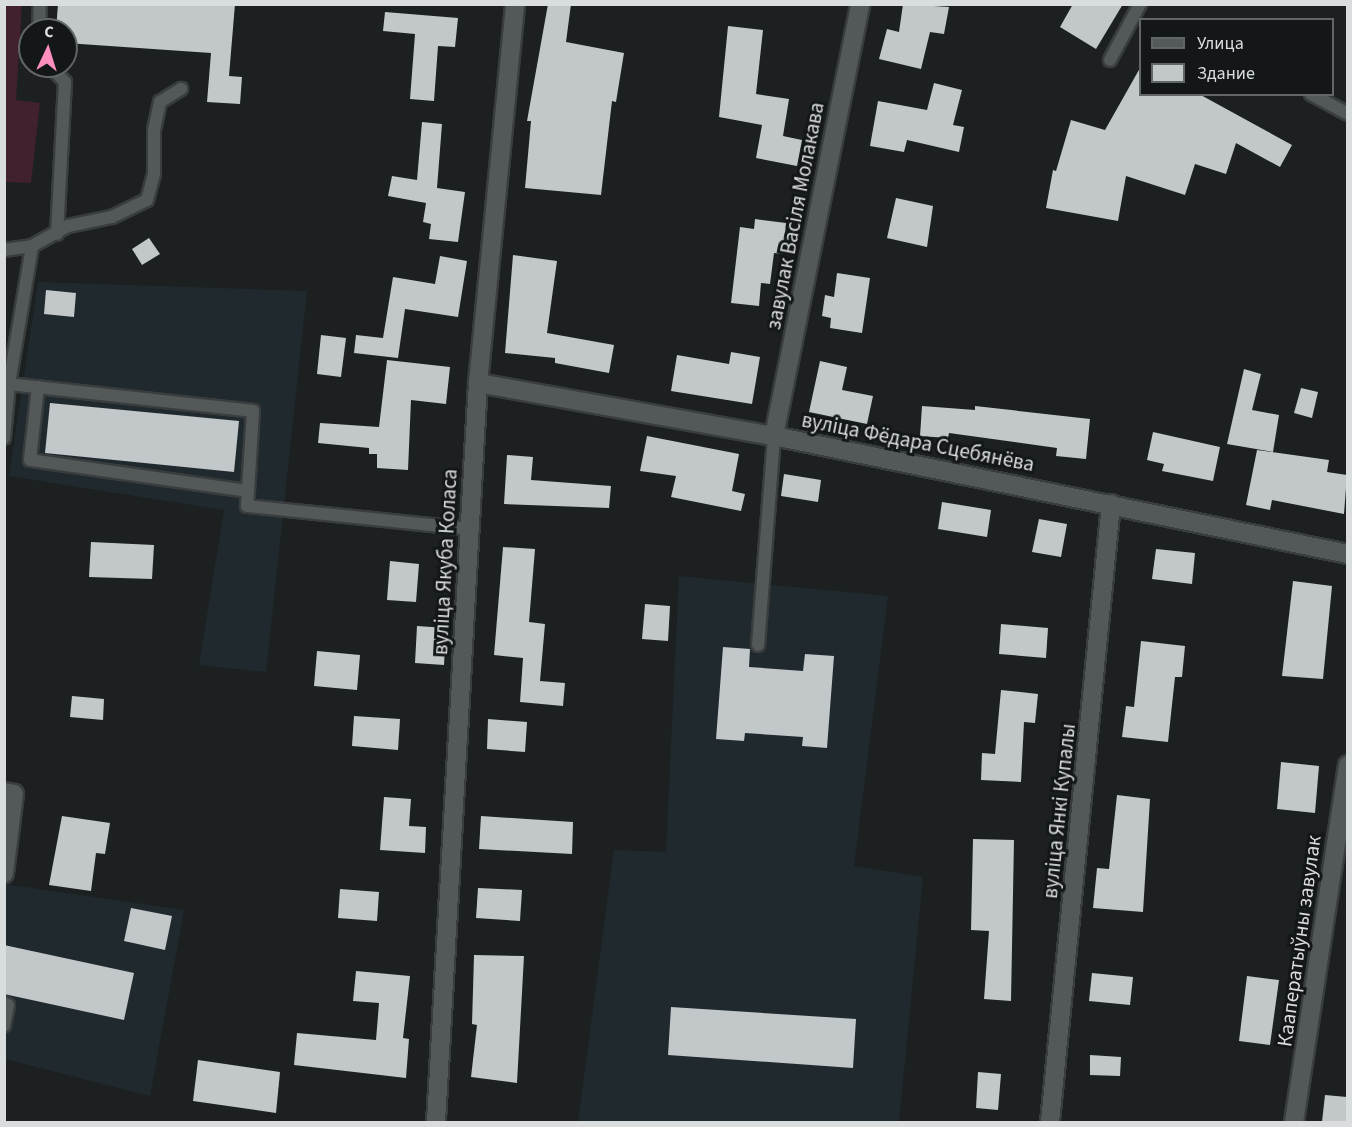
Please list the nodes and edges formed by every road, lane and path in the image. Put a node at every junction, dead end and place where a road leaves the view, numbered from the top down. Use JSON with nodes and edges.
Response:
{"nodes":[{"id":1,"x":515,"y":4,"type":"edge"},
{"id":2,"x":860,"y":4,"type":"edge"},
{"id":3,"x":1140,"y":4,"type":"edge"},
{"id":4,"x":1110,"y":60,"type":"dead end"},
{"id":5,"x":61,"y":78,"type":"edge"},
{"id":6,"x":182,"y":89,"type":"dead end"},
{"id":7,"x":1315,"y":96,"type":"edge"},
{"id":8,"x":1347,"y":114,"type":"edge"},
{"id":9,"x":57,"y":234,"type":"junction"},
{"id":10,"x":32,"y":246,"type":"junction"},
{"id":11,"x":4,"y":250,"type":"edge"},
{"id":12,"x":478,"y":383,"type":"junction"},
{"id":13,"x":9,"y":384,"type":"junction"},
{"id":14,"x":39,"y":387,"type":"junction"},
{"id":15,"x":774,"y":436,"type":"junction"},
{"id":16,"x":4,"y":438,"type":"edge"},
{"id":17,"x":248,"y":491,"type":"junction"},
{"id":18,"x":1112,"y":504,"type":"junction"},
{"id":19,"x":469,"y":529,"type":"junction"},
{"id":20,"x":1347,"y":554,"type":"edge"},
{"id":21,"x":758,"y":645,"type":"dead end"},
{"id":22,"x":1347,"y":765,"type":"edge"},
{"id":23,"x":4,"y":792,"type":"edge"},
{"id":24,"x":4,"y":873,"type":"edge"},
{"id":25,"x":4,"y":1003,"type":"edge"},
{"id":26,"x":4,"y":1026,"type":"edge"},
{"id":27,"x":436,"y":1122,"type":"edge"},
{"id":28,"x":1050,"y":1122,"type":"edge"},
{"id":29,"x":1294,"y":1122,"type":"edge"}],
"edges":[{"from":1,"to":12,"type":"street","name":"вуліца Якуба Коласа"},
{"from":2,"to":15,"type":"street","name":"завулак Васіля Молакава"},
{"from":3,"to":4,"type":"lane"},
{"from":5,"to":9,"type":"lane"},
{"from":6,"to":9,"type":"lane"},
{"from":7,"to":8,"type":"lane"},
{"from":9,"to":10,"type":"lane"},
{"from":10,"to":11,"type":"lane"},
{"from":10,"to":13,"type":"lane"},
{"from":12,"to":15,"type":"street","name":"вуліца Фёдара Сцебянёва"},
{"from":12,"to":19,"type":"street","name":"вуліца Якуба Коласа"},
{"from":13,"to":14,"type":"lane"},
{"from":13,"to":16,"type":"lane"},
{"from":14,"to":17,"type":"lane"},
{"from":14,"to":17,"type":"lane"},
{"from":15,"to":18,"type":"street","name":"вуліца Фёдара Сцебянёва"},
{"from":15,"to":21,"type":"lane"},
{"from":17,"to":19,"type":"lane"},
{"from":18,"to":20,"type":"street","name":"вуліца Фёдара Сцебянёва"},
{"from":18,"to":28,"type":"street","name":"вуліца Янкі Купалы"},
{"from":19,"to":27,"type":"street","name":"вуліца Якуба Коласа"},
{"from":22,"to":29,"type":"street","name":"Кааператыўны завулак"},
{"from":23,"to":24,"type":"street"},
{"from":25,"to":26,"type":"lane"}]}
